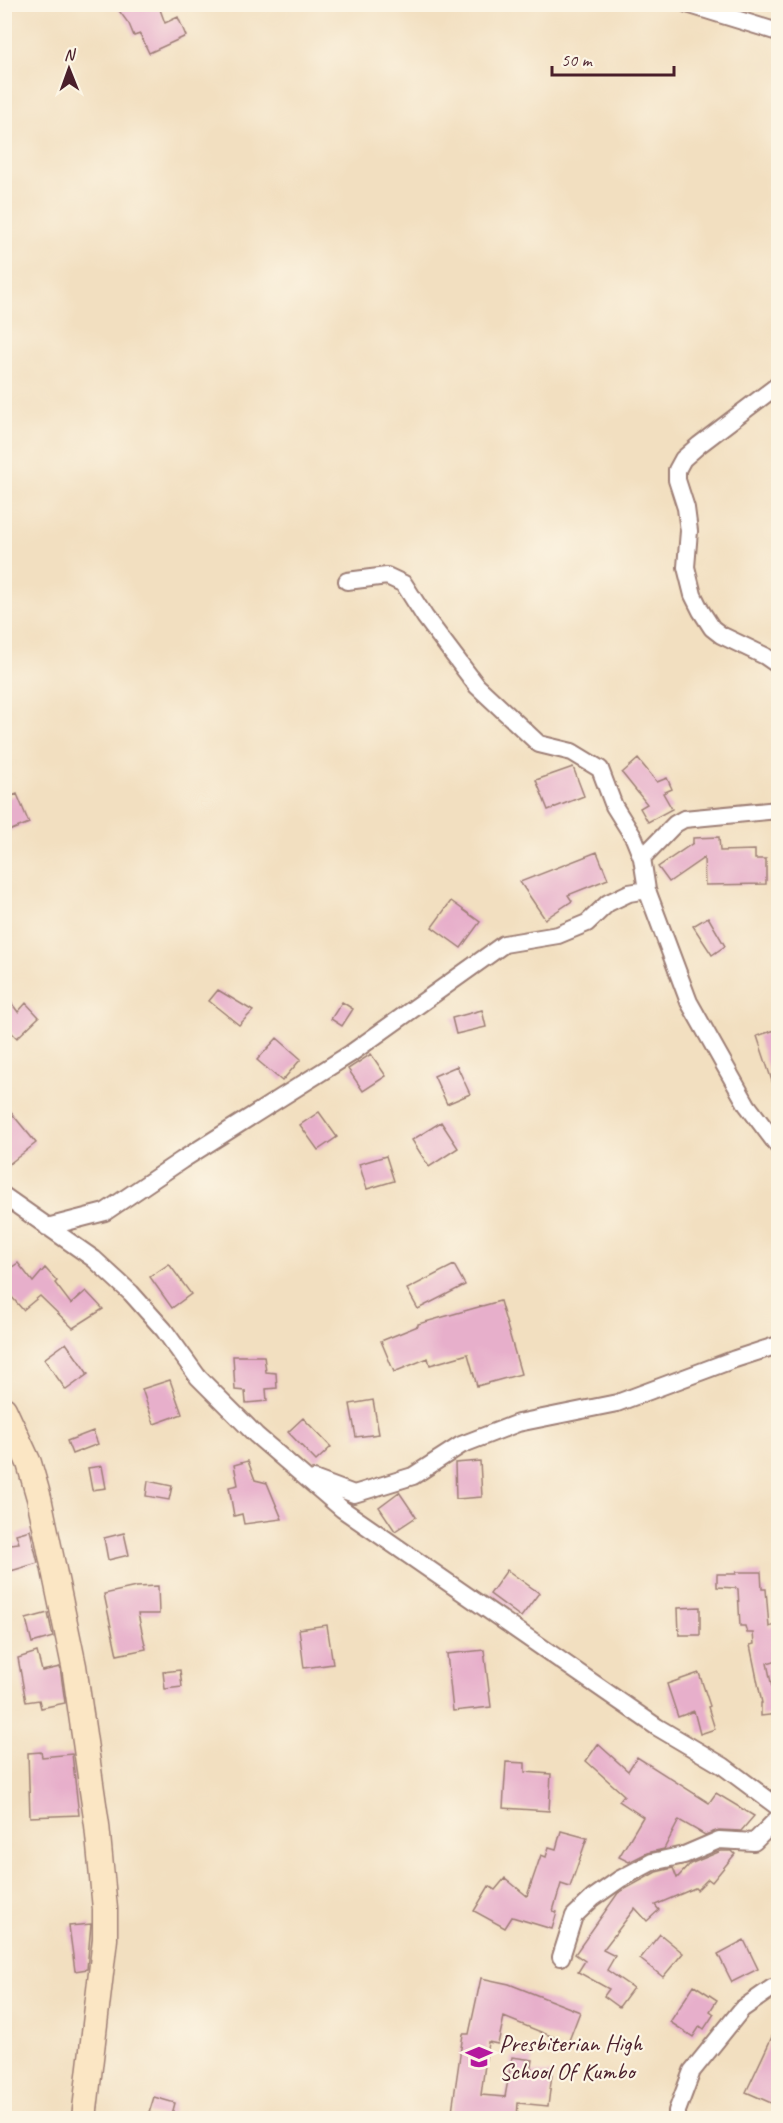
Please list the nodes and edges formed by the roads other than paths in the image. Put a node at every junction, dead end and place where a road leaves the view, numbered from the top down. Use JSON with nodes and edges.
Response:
{"nodes":[{"id":1,"x":687,"y":4,"type":"edge"},
{"id":2,"x":778,"y":32,"type":"edge"},
{"id":3,"x":778,"y":385,"type":"edge"},
{"id":4,"x":346,"y":581,"type":"dead end"},
{"id":5,"x":778,"y":665,"type":"edge"},
{"id":6,"x":778,"y":810,"type":"edge"},
{"id":7,"x":642,"y":858,"type":"junction"},
{"id":8,"x":647,"y":891,"type":"junction"},
{"id":9,"x":778,"y":1146,"type":"edge"},
{"id":10,"x":4,"y":1196,"type":"edge"},
{"id":11,"x":47,"y":1227,"type":"junction"},
{"id":12,"x":778,"y":1345,"type":"edge"},
{"id":13,"x":4,"y":1409,"type":"edge"},
{"id":14,"x":302,"y":1474,"type":"junction"},
{"id":15,"x":778,"y":1807,"type":"edge"},
{"id":16,"x":778,"y":1818,"type":"edge"},
{"id":17,"x":561,"y":1957,"type":"dead end"},
{"id":18,"x":778,"y":1988,"type":"edge"},
{"id":19,"x":84,"y":2118,"type":"edge"},
{"id":20,"x":677,"y":2118,"type":"edge"}],
"edges":[{"from":1,"to":2,"type":"street"},
{"from":3,"to":5,"type":"street"},
{"from":4,"to":7,"type":"street"},
{"from":6,"to":7,"type":"street"},
{"from":7,"to":8,"type":"street"},
{"from":8,"to":9,"type":"street"},
{"from":8,"to":11,"type":"street"},
{"from":10,"to":11,"type":"street"},
{"from":11,"to":14,"type":"street"},
{"from":12,"to":14,"type":"street"},
{"from":13,"to":19,"type":"street"},
{"from":14,"to":15,"type":"street"},
{"from":16,"to":17,"type":"street"},
{"from":18,"to":20,"type":"street"}]}
